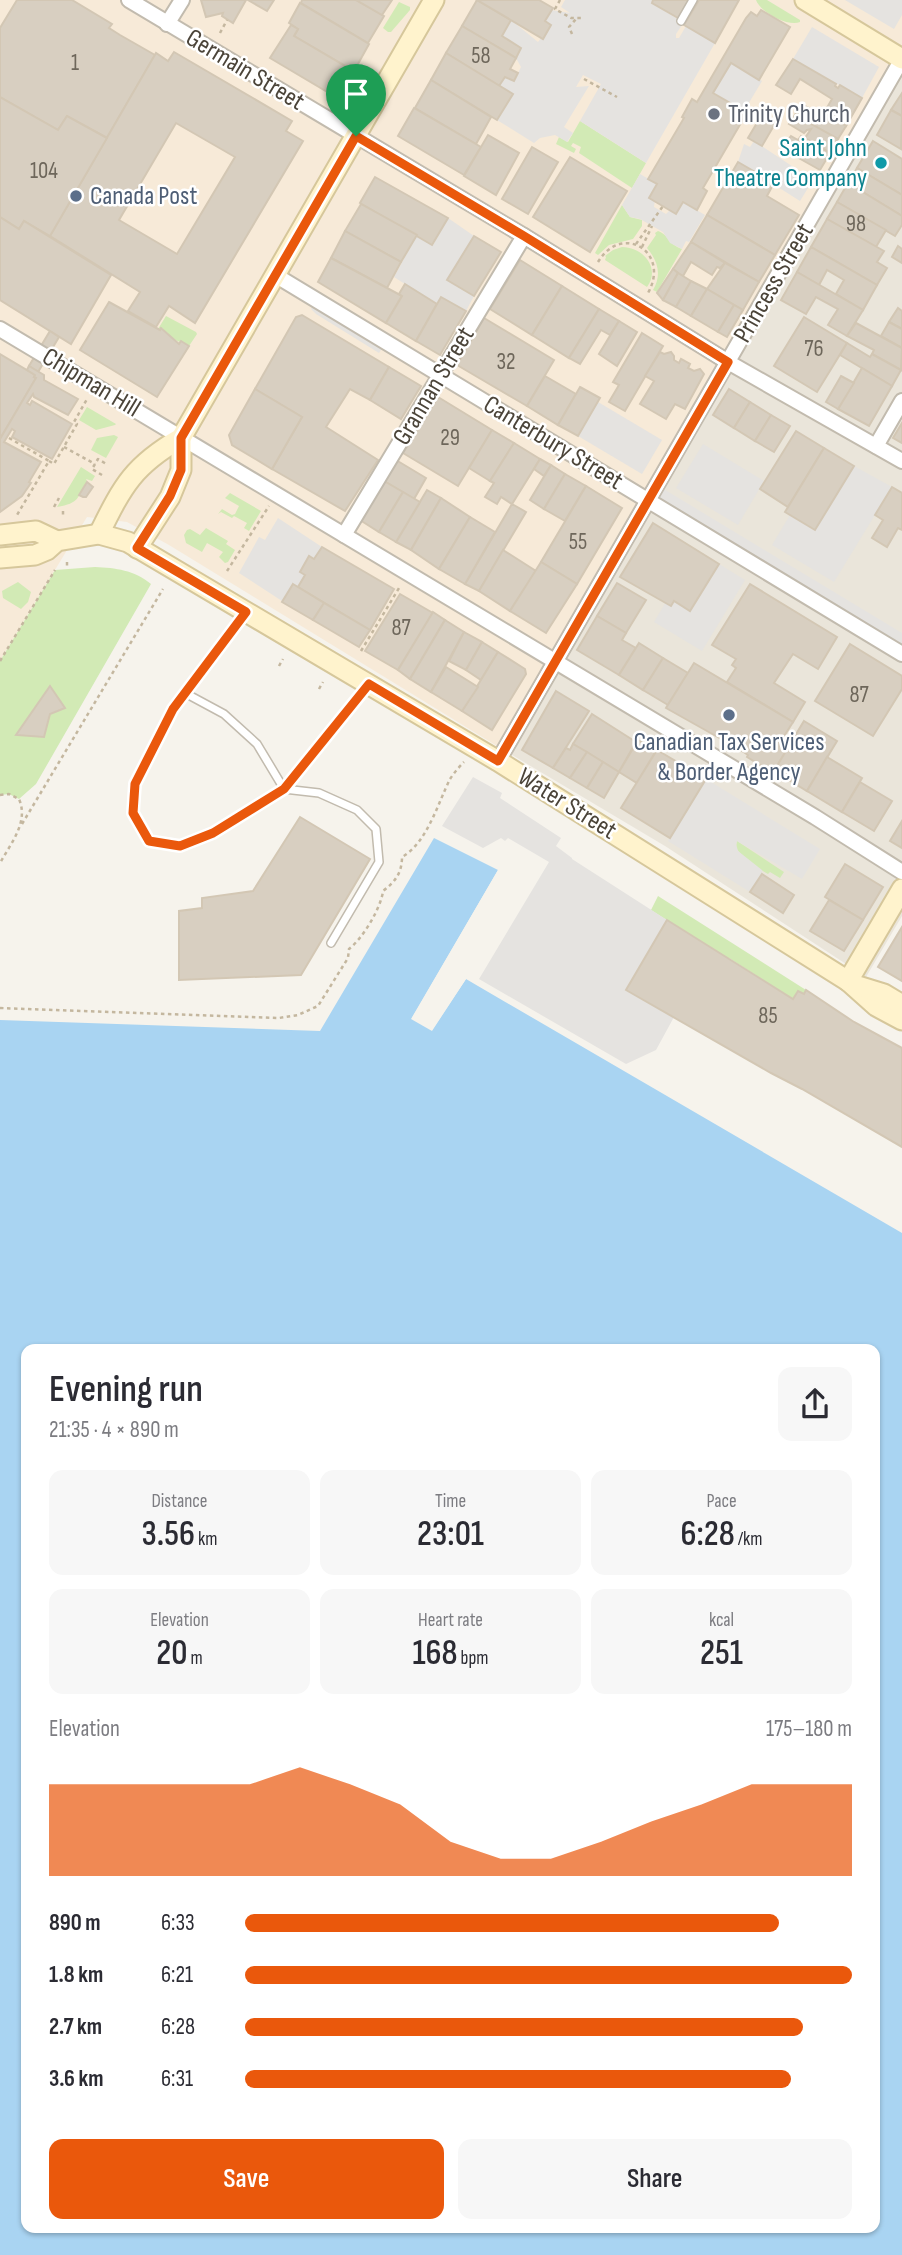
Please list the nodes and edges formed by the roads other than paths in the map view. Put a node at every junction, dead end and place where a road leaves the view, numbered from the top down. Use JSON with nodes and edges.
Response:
{"nodes":[{"id":1,"x":129,"y":0,"type":"edge"},
{"id":2,"x":182,"y":0,"type":"edge"},
{"id":3,"x":434,"y":0,"type":"edge"},
{"id":4,"x":692,"y":0,"type":"edge"},
{"id":5,"x":805,"y":0,"type":"edge"},
{"id":6,"x":681,"y":21,"type":"dead end"},
{"id":7,"x":167,"y":24,"type":"junction"},
{"id":8,"x":902,"y":59,"type":"edge"},
{"id":9,"x":356,"y":136,"type":"junction"},
{"id":10,"x":524,"y":236,"type":"junction"},
{"id":11,"x":275,"y":275,"type":"junction"},
{"id":12,"x":0,"y":329,"type":"edge"},
{"id":13,"x":728,"y":362,"type":"junction"},
{"id":14,"x":440,"y":375,"type":"junction"},
{"id":15,"x":902,"y":401,"type":"edge"},
{"id":16,"x":181,"y":438,"type":"junction"},
{"id":17,"x":876,"y":446,"type":"junction"},
{"id":18,"x":902,"y":461,"type":"edge"},
{"id":19,"x":648,"y":500,"type":"junction"},
{"id":20,"x":99,"y":534,"type":"junction"},
{"id":21,"x":0,"y":535,"type":"edge"},
{"id":22,"x":344,"y":535,"type":"junction"},
{"id":23,"x":57,"y":541,"type":"junction"},
{"id":24,"x":137,"y":548,"type":"junction"},
{"id":25,"x":0,"y":558,"type":"edge"},
{"id":26,"x":246,"y":612,"type":"junction"},
{"id":27,"x":902,"y":654,"type":"edge"},
{"id":28,"x":555,"y":661,"type":"junction"},
{"id":29,"x":369,"y":684,"type":"junction"},
{"id":30,"x":185,"y":693,"type":"junction"},
{"id":31,"x":498,"y":761,"type":"junction"},
{"id":32,"x":284,"y":789,"type":"junction"},
{"id":33,"x":902,"y":872,"type":"edge"},
{"id":34,"x":902,"y":889,"type":"edge"},
{"id":35,"x":331,"y":943,"type":"dead end"},
{"id":36,"x":848,"y":981,"type":"junction"},
{"id":37,"x":902,"y":1005,"type":"edge"},
{"id":38,"x":902,"y":1020,"type":"edge"}],
"edges":[{"from":1,"to":7,"type":"street","name":"Germain Street"},
{"from":2,"to":7,"type":"street"},
{"from":3,"to":9,"type":"main road"},
{"from":4,"to":6,"type":"lane"},
{"from":5,"to":8,"type":"main road"},
{"from":7,"to":9,"type":"street","name":"Germain Street"},
{"from":8,"to":13,"type":"street","name":"Princess Street"},
{"from":9,"to":10,"type":"street","name":"Germain Street"},
{"from":9,"to":11,"type":"main road"},
{"from":10,"to":13,"type":"street","name":"Germain Street"},
{"from":10,"to":14,"type":"street","name":"Grannan Street"},
{"from":11,"to":14,"type":"street","name":"Canterbury Street"},
{"from":11,"to":16,"type":"main road"},
{"from":12,"to":16,"type":"street","name":"Chipman Hill"},
{"from":13,"to":17,"type":"street","name":"Germain Street"},
{"from":13,"to":19,"type":"street","name":"Princess Street"},
{"from":14,"to":19,"type":"street","name":"Canterbury Street"},
{"from":14,"to":22,"type":"street","name":"Grannan Street"},
{"from":15,"to":17,"type":"street"},
{"from":16,"to":20,"type":"main road"},
{"from":16,"to":22,"type":"street","name":"Chipman Hill"},
{"from":16,"to":24,"type":"main road"},
{"from":17,"to":18,"type":"street","name":"Germain Street"},
{"from":19,"to":27,"type":"street","name":"Canterbury Street"},
{"from":19,"to":28,"type":"street","name":"Princess Street"},
{"from":20,"to":23,"type":"main road"},
{"from":20,"to":24,"type":"main road","name":"Water Street"},
{"from":21,"to":23,"type":"main road"},
{"from":22,"to":28,"type":"street","name":"Chipman Hill"},
{"from":23,"to":25,"type":"main road"},
{"from":24,"to":26,"type":"main road","name":"Water Street"},
{"from":26,"to":29,"type":"main road","name":"Water Street"},
{"from":26,"to":30,"type":"lane"},
{"from":28,"to":31,"type":"street","name":"Princess Street"},
{"from":28,"to":33,"type":"street","name":"Chipman Hill"},
{"from":29,"to":31,"type":"main road","name":"Water Street"},
{"from":29,"to":32,"type":"lane"},
{"from":30,"to":32,"type":"lane"},
{"from":30,"to":32,"type":"lane"},
{"from":31,"to":36,"type":"main road","name":"Water Street"},
{"from":32,"to":35,"type":"lane"},
{"from":34,"to":36,"type":"main road"},
{"from":36,"to":37,"type":"main road","name":"Water Street"},
{"from":36,"to":38,"type":"main road","name":"Water Street"}]}
